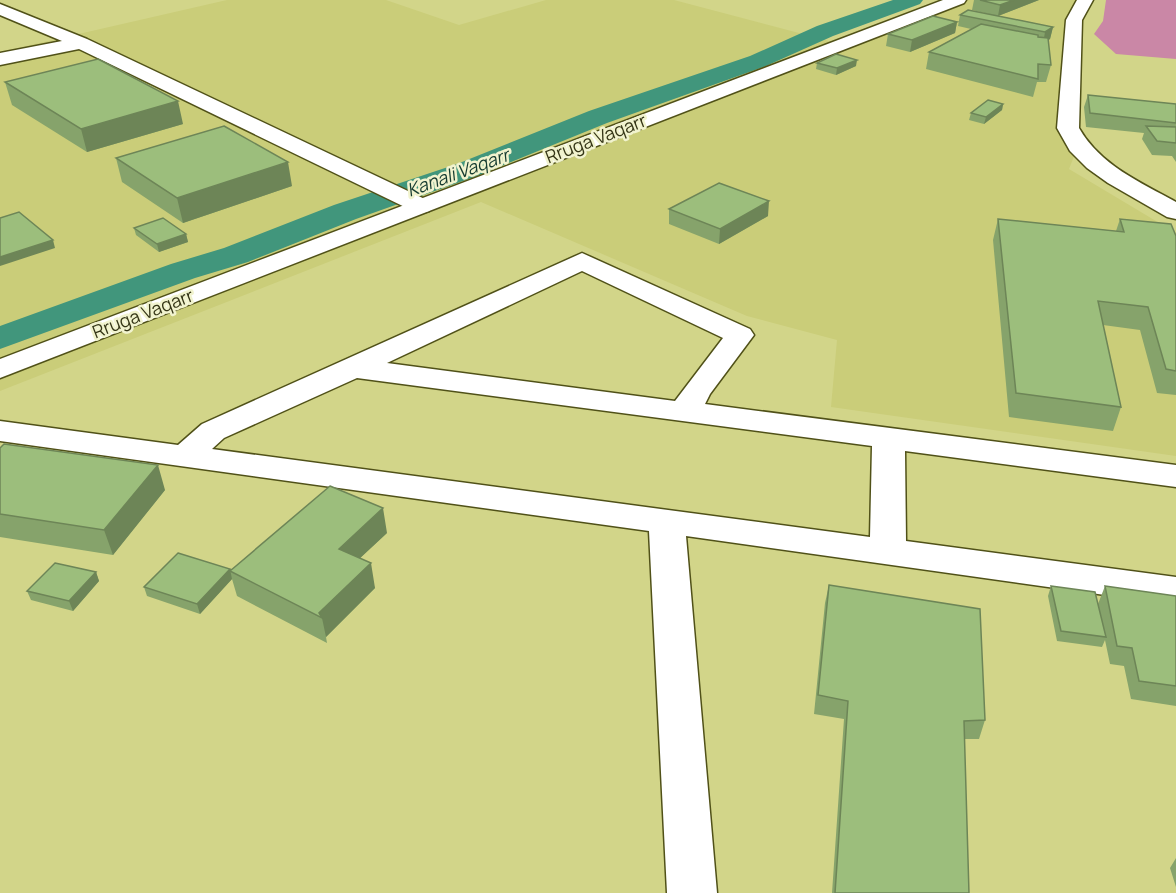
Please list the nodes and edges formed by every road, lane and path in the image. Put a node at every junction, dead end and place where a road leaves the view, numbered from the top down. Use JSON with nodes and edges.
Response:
{"nodes":[{"id":1,"x":958,"y":0,"type":"edge"},
{"id":2,"x":1085,"y":0,"type":"edge"},
{"id":3,"x":0,"y":9,"type":"edge"},
{"id":4,"x":81,"y":43,"type":"junction"},
{"id":5,"x":0,"y":59,"type":"edge"},
{"id":6,"x":403,"y":198,"type":"junction"},
{"id":7,"x":1176,"y":212,"type":"edge"},
{"id":8,"x":353,"y":368,"type":"junction"},
{"id":9,"x":0,"y":369,"type":"edge"},
{"id":10,"x":687,"y":411,"type":"junction"},
{"id":11,"x":0,"y":431,"type":"edge"},
{"id":12,"x":889,"y":437,"type":"junction"},
{"id":13,"x":184,"y":457,"type":"junction"},
{"id":14,"x":1176,"y":476,"type":"edge"},
{"id":15,"x":667,"y":523,"type":"junction"},
{"id":16,"x":888,"y":553,"type":"junction"},
{"id":17,"x":1176,"y":591,"type":"edge"},
{"id":18,"x":692,"y":893,"type":"edge"}],
"edges":[{"from":1,"to":6,"type":"street","name":"Rruga Vaqarr"},
{"from":2,"to":7,"type":"street"},
{"from":3,"to":4,"type":"street"},
{"from":4,"to":5,"type":"street"},
{"from":4,"to":6,"type":"street"},
{"from":6,"to":9,"type":"street","name":"Rruga Vaqarr"},
{"from":8,"to":10,"type":"street"},
{"from":8,"to":10,"type":"street"},
{"from":8,"to":13,"type":"street"},
{"from":10,"to":12,"type":"street"},
{"from":11,"to":13,"type":"street"},
{"from":12,"to":14,"type":"street"},
{"from":12,"to":16,"type":"street"},
{"from":13,"to":15,"type":"street"},
{"from":15,"to":16,"type":"street"},
{"from":15,"to":18,"type":"street"},
{"from":16,"to":17,"type":"street"}]}
